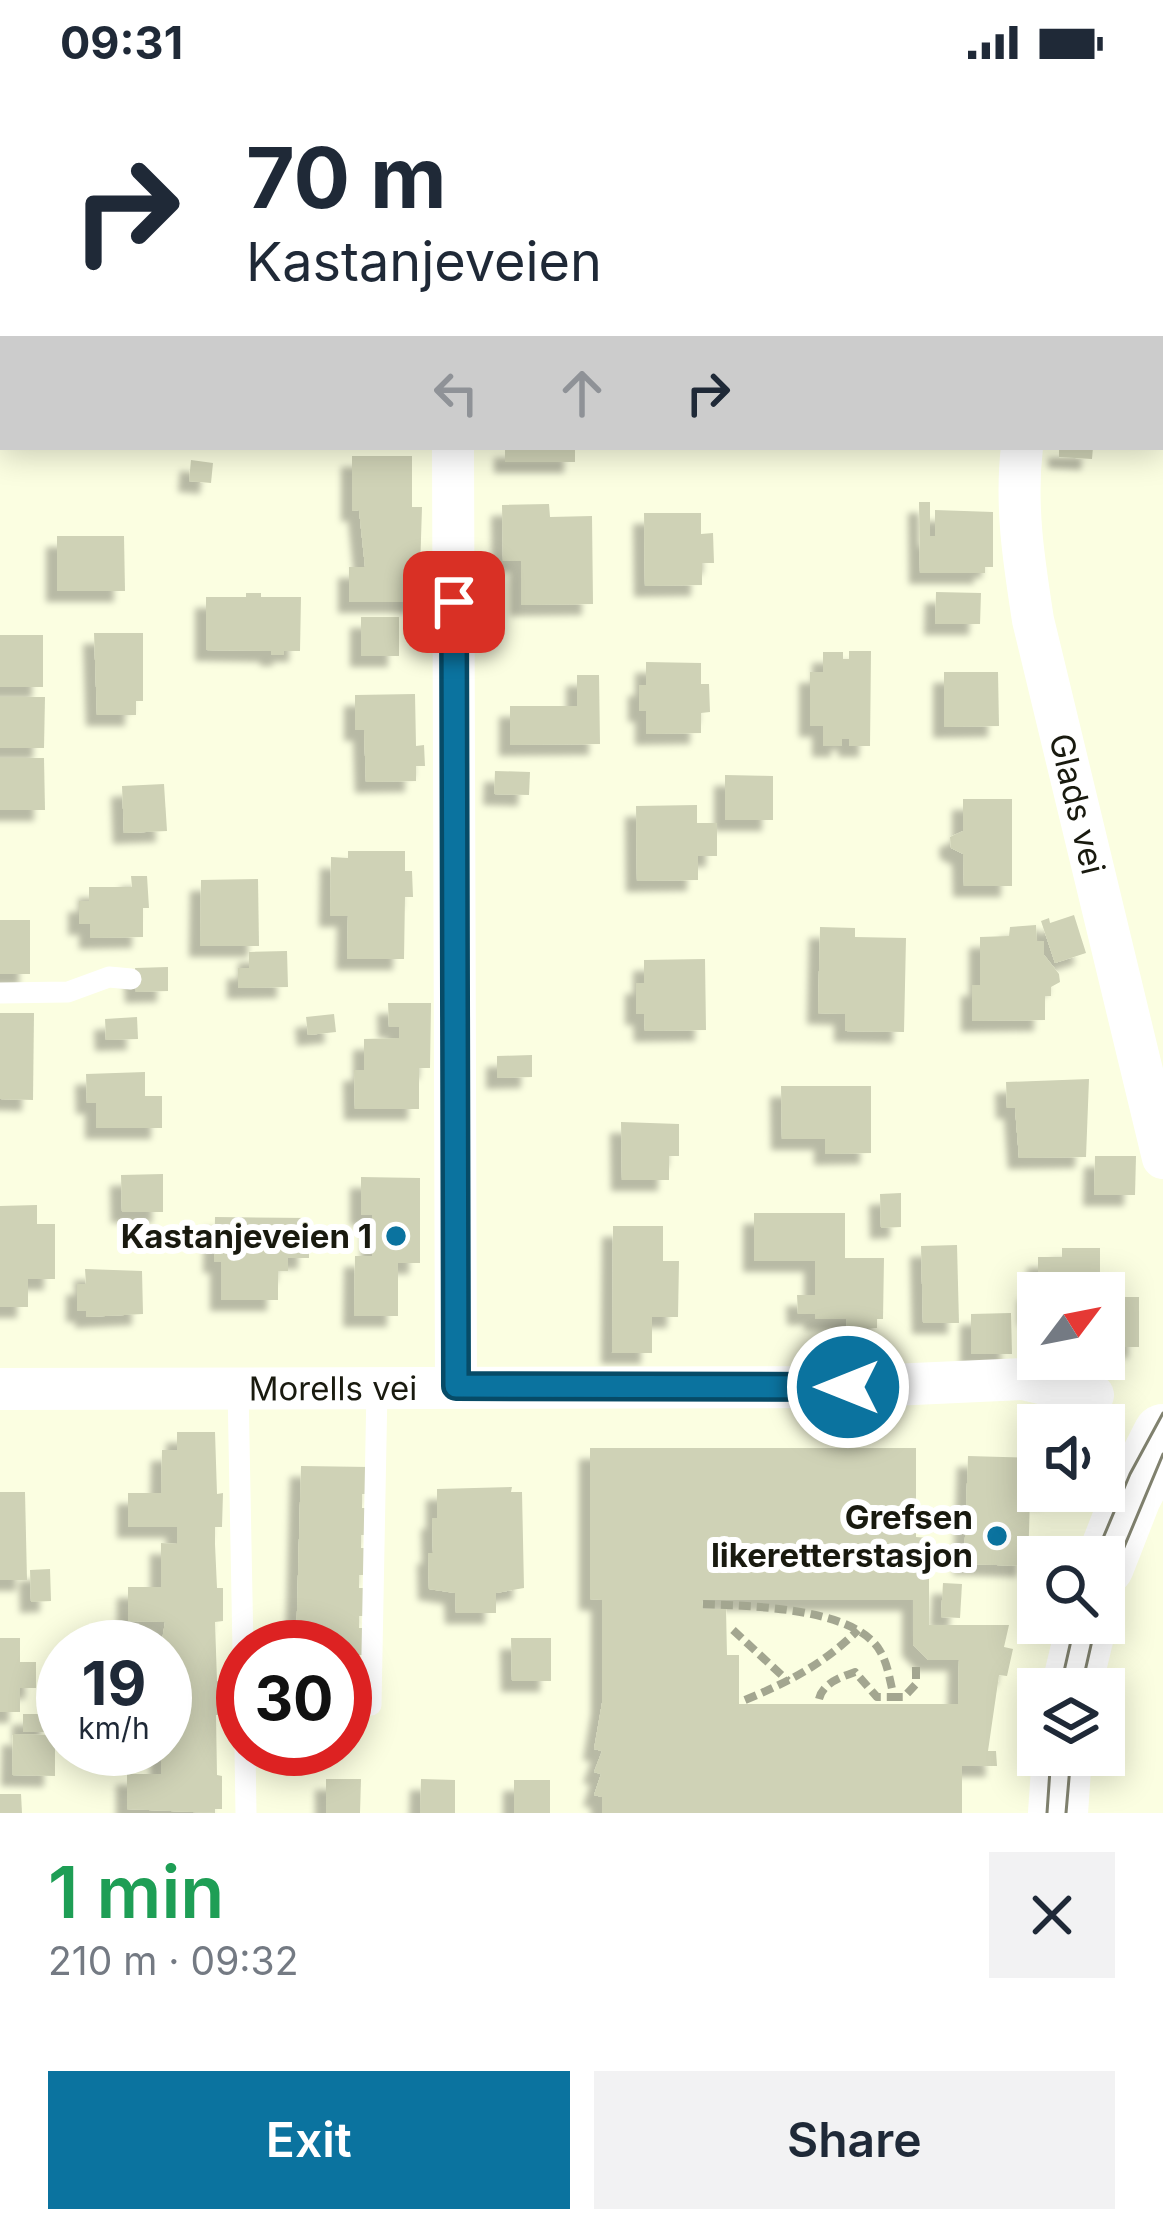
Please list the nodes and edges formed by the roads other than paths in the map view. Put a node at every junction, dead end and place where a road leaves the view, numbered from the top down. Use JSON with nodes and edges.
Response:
{"nodes":[{"id":1,"x":453,"y":450,"type":"edge"},
{"id":2,"x":1022,"y":450,"type":"edge"},
{"id":3,"x":131,"y":979,"type":"dead end"},
{"id":4,"x":0,"y":993,"type":"edge"},
{"id":5,"x":1163,"y":1158,"type":"edge"},
{"id":6,"x":456,"y":1386,"type":"junction"},
{"id":7,"x":238,"y":1387,"type":"junction"},
{"id":8,"x":377,"y":1388,"type":"junction"},
{"id":9,"x":0,"y":1389,"type":"edge"},
{"id":10,"x":1093,"y":1395,"type":"dead end"},
{"id":11,"x":1163,"y":1434,"type":"edge"},
{"id":12,"x":1116,"y":1536,"type":"edge"},
{"id":13,"x":242,"y":1620,"type":"edge"},
{"id":14,"x":372,"y":1652,"type":"edge"},
{"id":15,"x":245,"y":1776,"type":"edge"},
{"id":16,"x":1061,"y":1776,"type":"edge"},
{"id":17,"x":246,"y":1813,"type":"edge"},
{"id":18,"x":1058,"y":1813,"type":"edge"}],
"edges":[{"from":1,"to":6,"type":"street"},
{"from":2,"to":5,"type":"street","name":"Glads vei"},
{"from":3,"to":4,"type":"lane"},
{"from":6,"to":8,"type":"street","name":"Morells vei"},
{"from":6,"to":10,"type":"street","name":"Morells vei"},
{"from":7,"to":8,"type":"street","name":"Morells vei"},
{"from":7,"to":9,"type":"street","name":"Morells vei"},
{"from":7,"to":13,"type":"lane"},
{"from":8,"to":14,"type":"lane"},
{"from":11,"to":12,"type":"main road"},
{"from":15,"to":17,"type":"lane"},
{"from":16,"to":18,"type":"main road"}]}
